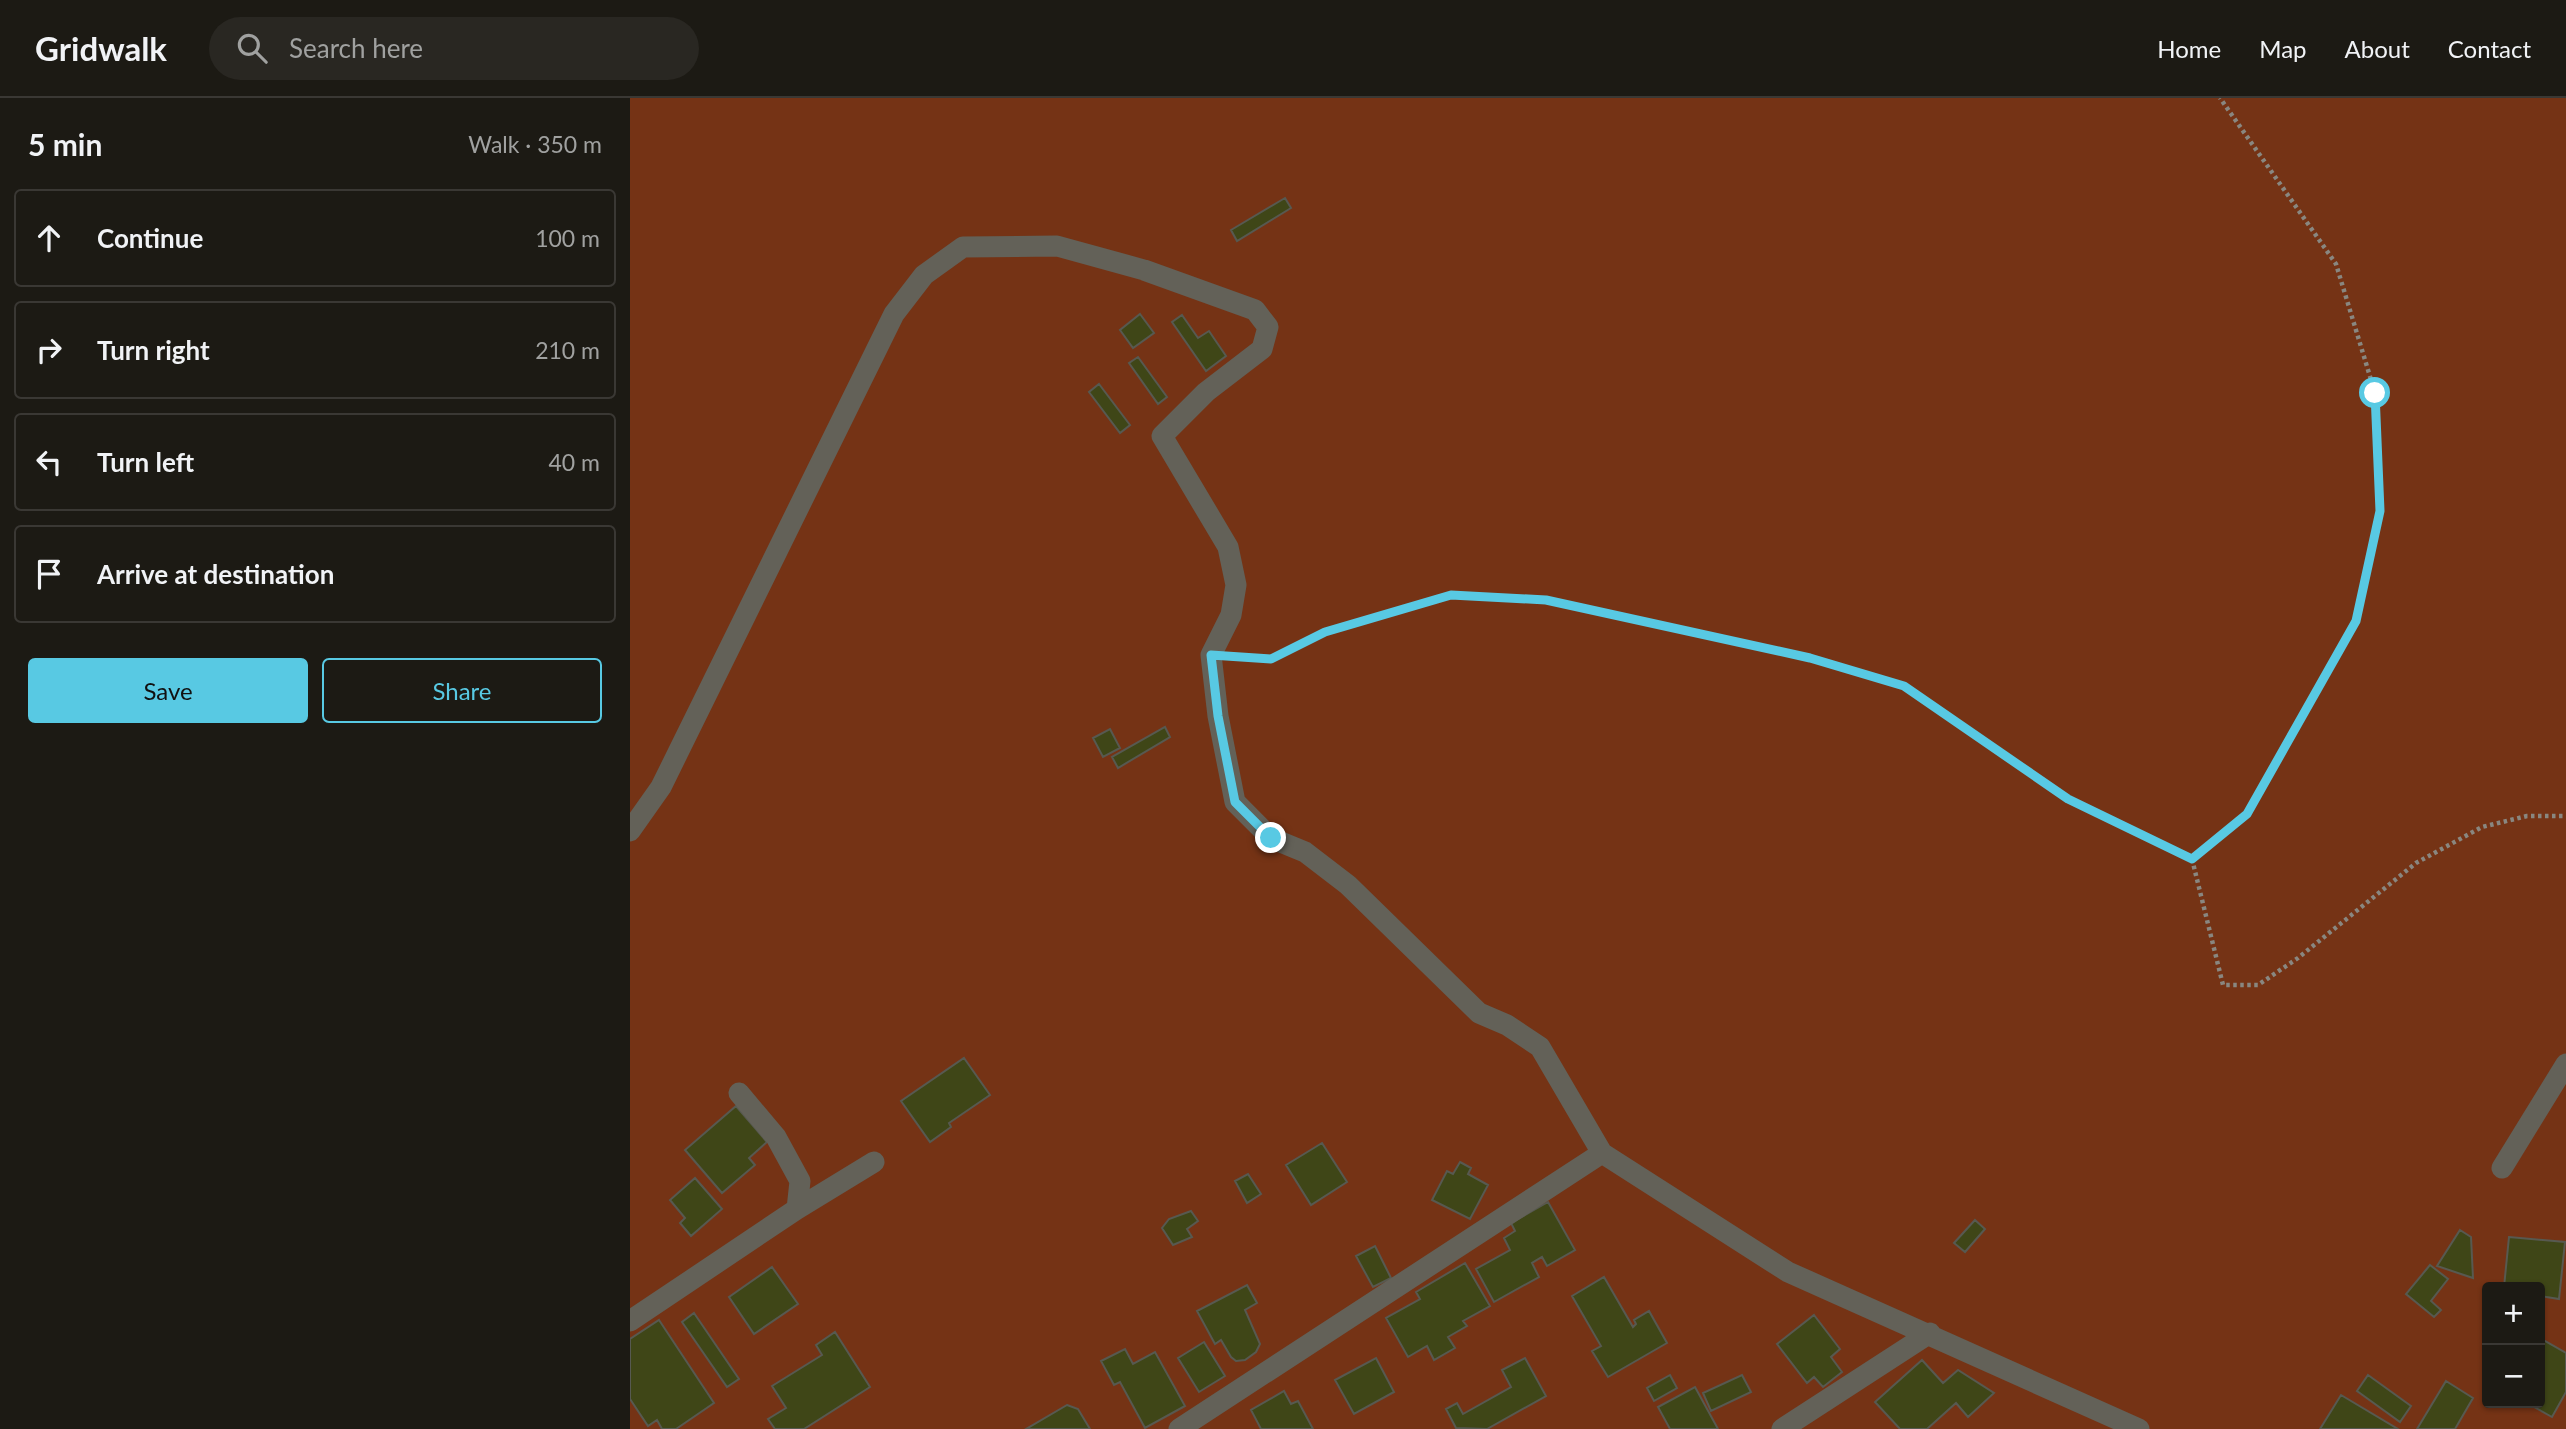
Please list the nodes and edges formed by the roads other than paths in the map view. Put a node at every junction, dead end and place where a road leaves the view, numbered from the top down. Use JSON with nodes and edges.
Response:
{"nodes":[{"id":1,"x":630,"y":831,"type":"edge"},
{"id":2,"x":2566,"y":1063,"type":"edge"},
{"id":3,"x":739,"y":1093,"type":"dead end"},
{"id":4,"x":1602,"y":1153,"type":"junction"},
{"id":5,"x":874,"y":1162,"type":"dead end"},
{"id":6,"x":2502,"y":1168,"type":"dead end"},
{"id":7,"x":797,"y":1209,"type":"junction"},
{"id":8,"x":630,"y":1321,"type":"edge"},
{"id":9,"x":1930,"y":1333,"type":"junction"},
{"id":10,"x":1179,"y":1429,"type":"edge"},
{"id":11,"x":1782,"y":1429,"type":"edge"},
{"id":12,"x":2138,"y":1429,"type":"edge"}],
"edges":[{"from":1,"to":4,"type":"street"},
{"from":2,"to":6,"type":"street"},
{"from":3,"to":7,"type":"street"},
{"from":4,"to":9,"type":"street"},
{"from":4,"to":10,"type":"street"},
{"from":5,"to":7,"type":"street"},
{"from":7,"to":8,"type":"street"},
{"from":9,"to":11,"type":"street"},
{"from":9,"to":12,"type":"street"}]}
